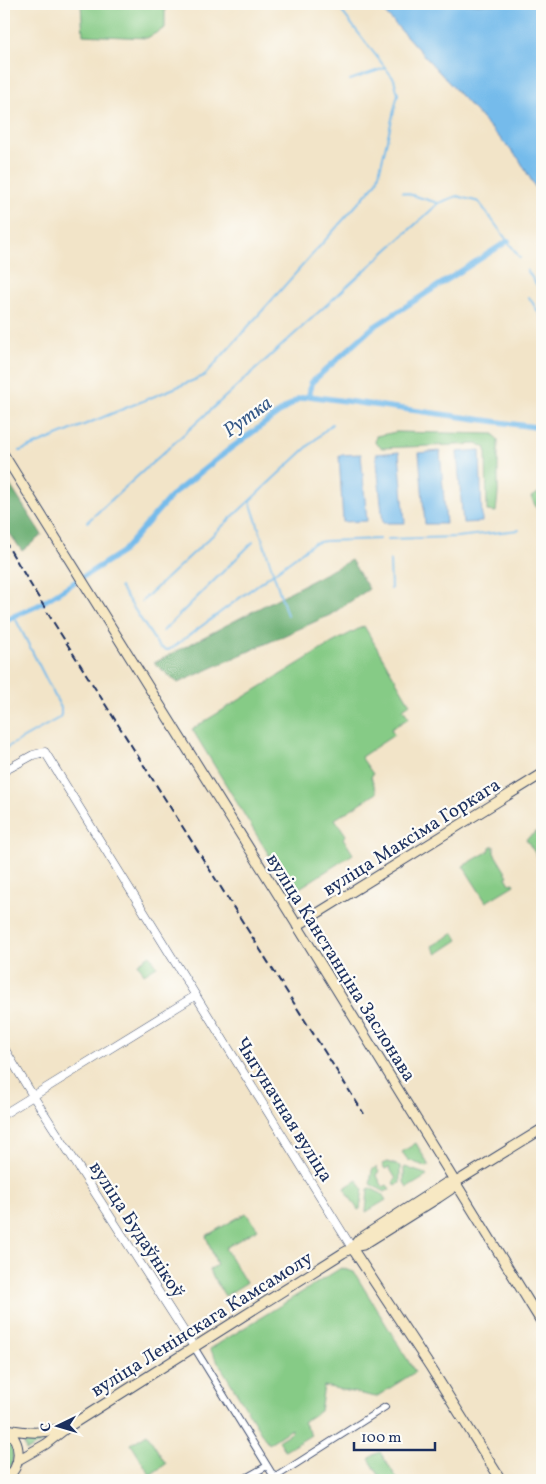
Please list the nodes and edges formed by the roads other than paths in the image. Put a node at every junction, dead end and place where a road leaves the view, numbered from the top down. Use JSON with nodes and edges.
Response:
{"nodes":[{"id":1,"x":4,"y":455,"type":"edge"},
{"id":2,"x":4,"y":771,"type":"edge"},
{"id":3,"x":542,"y":774,"type":"edge"},
{"id":4,"x":297,"y":926,"type":"junction"},
{"id":5,"x":195,"y":996,"type":"junction"},
{"id":6,"x":4,"y":1048,"type":"edge"},
{"id":7,"x":33,"y":1096,"type":"junction"},
{"id":8,"x":4,"y":1114,"type":"edge"},
{"id":9,"x":542,"y":1129,"type":"edge"},
{"id":10,"x":456,"y":1182,"type":"junction"},
{"id":11,"x":352,"y":1248,"type":"junction"},
{"id":12,"x":542,"y":1323,"type":"edge"},
{"id":13,"x":194,"y":1347,"type":"junction"},
{"id":14,"x":385,"y":1407,"type":"dead end"},
{"id":15,"x":68,"y":1426,"type":"junction"},
{"id":16,"x":5,"y":1428,"type":"edge"},
{"id":17,"x":18,"y":1460,"type":"junction"},
{"id":18,"x":267,"y":1466,"type":"junction"},
{"id":19,"x":12,"y":1477,"type":"edge"},
{"id":20,"x":275,"y":1479,"type":"edge"},
{"id":21,"x":4,"y":1480,"type":"edge"},
{"id":22,"x":242,"y":1480,"type":"edge"},
{"id":23,"x":501,"y":1480,"type":"edge"}],
"edges":[{"from":1,"to":4,"type":"main road","name":"вуліца Канстанціна Заслонава"},
{"from":2,"to":5,"type":"street","name":"Чыгуначная вуліца"},
{"from":3,"to":4,"type":"main road","name":"вуліца Максіма Горкага"},
{"from":4,"to":10,"type":"main road","name":"вуліца Канстанціна Заслонава"},
{"from":5,"to":7,"type":"street"},
{"from":5,"to":11,"type":"street","name":"Чыгуначная вуліца"},
{"from":6,"to":7,"type":"street","name":"вуліца Будаўнікоў"},
{"from":7,"to":8,"type":"street"},
{"from":7,"to":13,"type":"street","name":"вуліца Будаўнікоў"},
{"from":9,"to":10,"type":"main road","name":"вуліца Ленінскага Камсамолу"},
{"from":10,"to":11,"type":"main road","name":"вуліца Ленінскага Камсамолу"},
{"from":10,"to":12,"type":"main road","name":"вуліца Канстанціна Заслонава"},
{"from":11,"to":13,"type":"main road","name":"вуліца Ленінскага Камсамолу"},
{"from":11,"to":23,"type":"main road","name":"Чыгуначная вуліца"},
{"from":13,"to":15,"type":"main road","name":"вуліца Ленінскага Камсамолу"},
{"from":13,"to":18,"type":"street","name":"вуліца Будаўнікоў"},
{"from":14,"to":20,"type":"street"},
{"from":15,"to":16,"type":"main road","name":"вуліца Ленінскага Камсамолу"},
{"from":15,"to":17,"type":"main road","name":"вуліца Ленінскага Камсамолу"},
{"from":16,"to":17,"type":"main road"},
{"from":17,"to":19,"type":"main road"},
{"from":18,"to":20,"type":"street","name":"вуліца Будаўнікоў"},
{"from":18,"to":22,"type":"street"},
{"from":19,"to":21,"type":"main road"}]}
